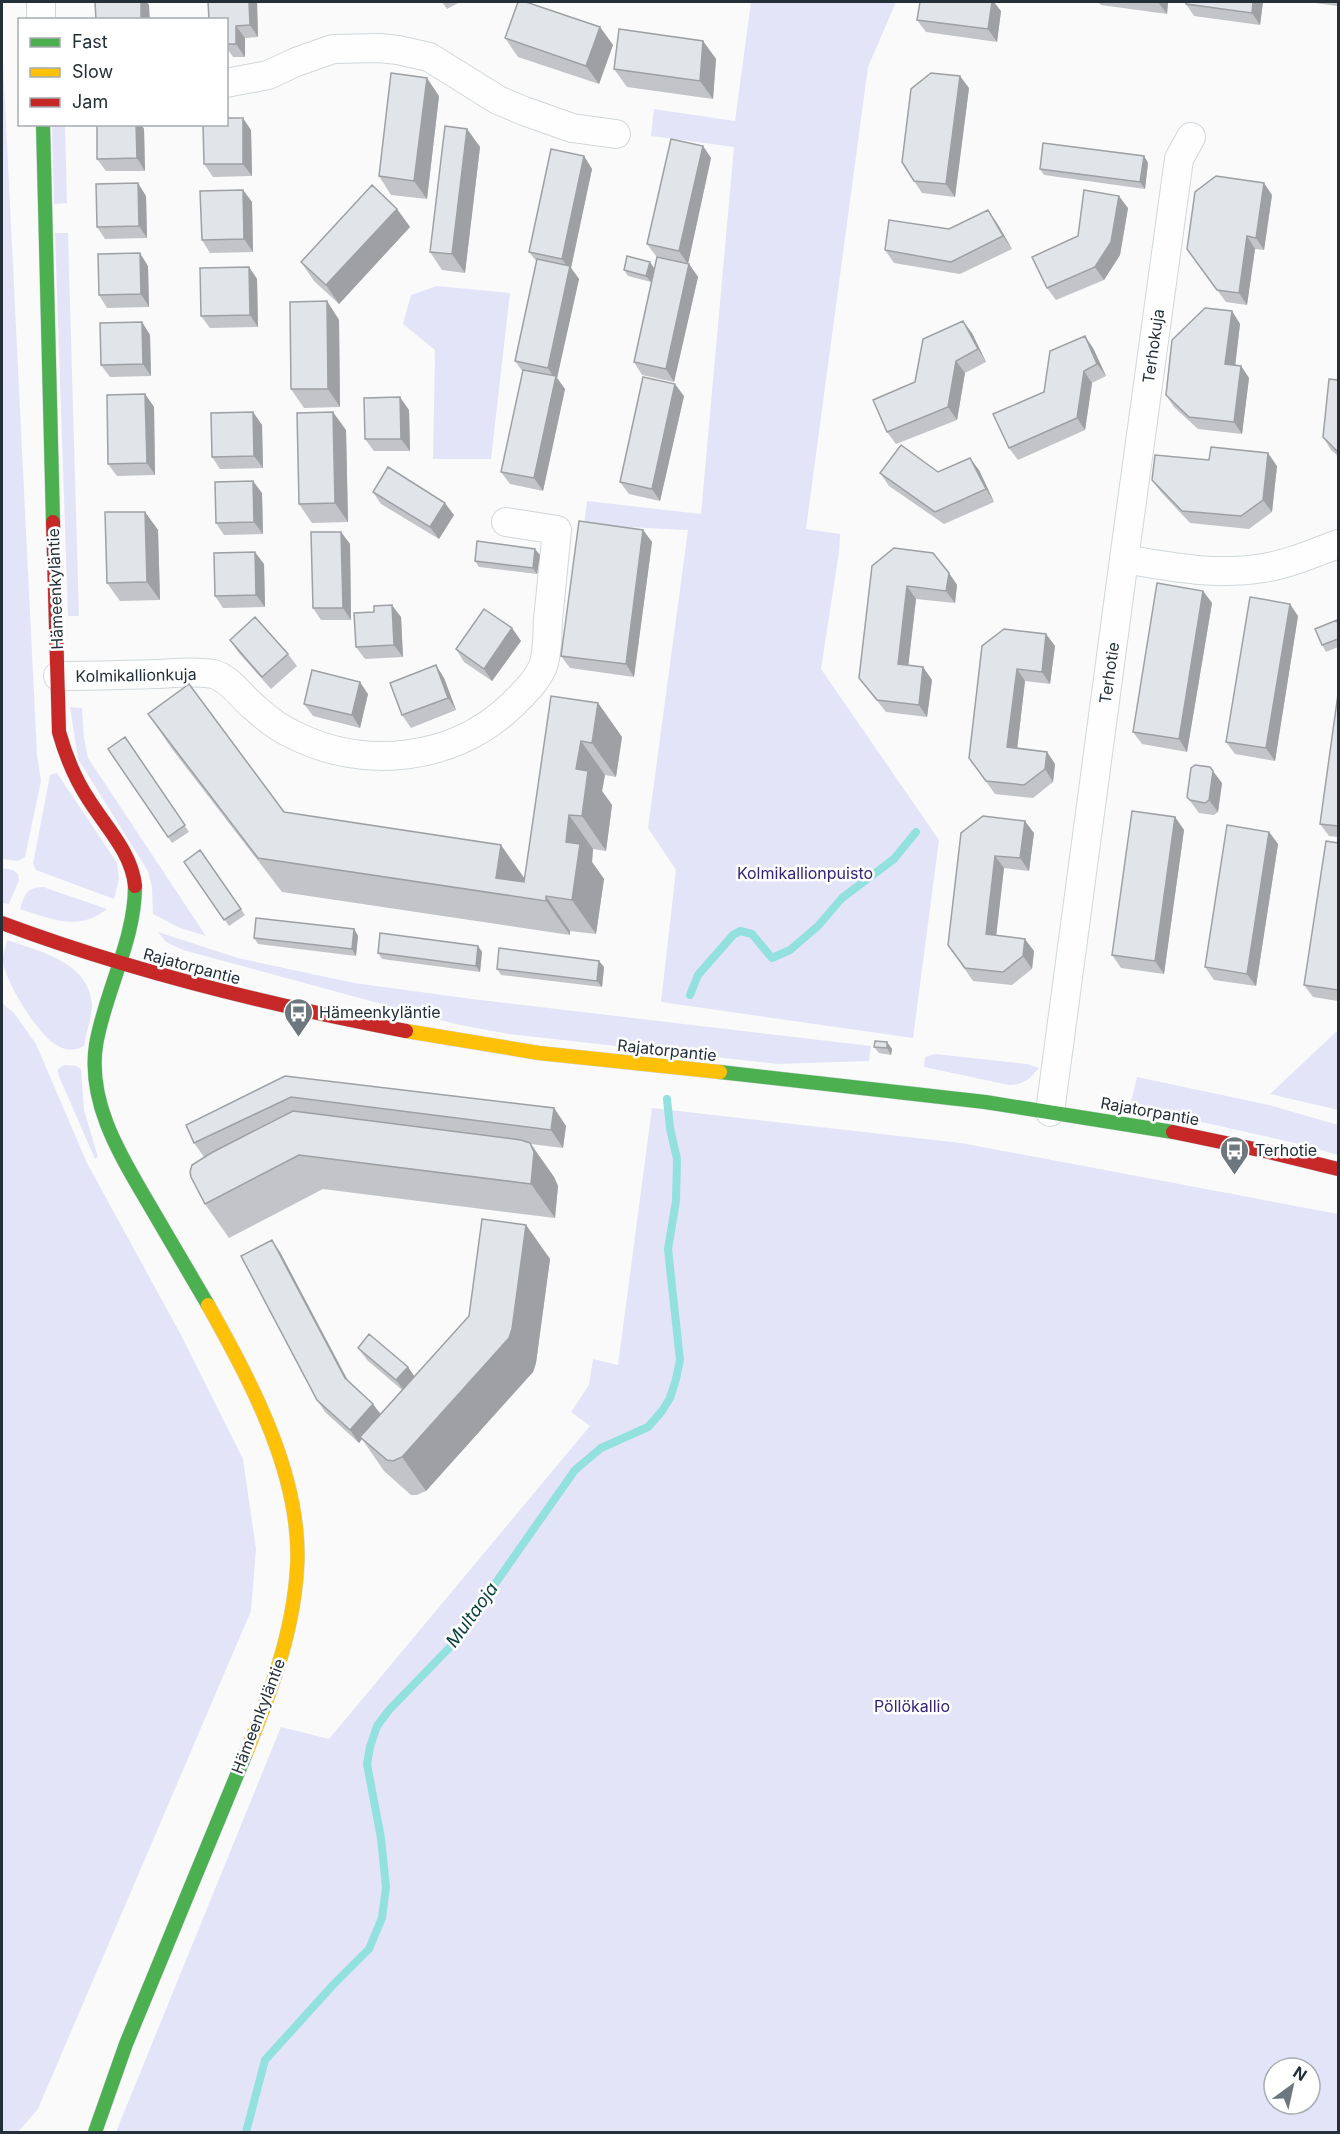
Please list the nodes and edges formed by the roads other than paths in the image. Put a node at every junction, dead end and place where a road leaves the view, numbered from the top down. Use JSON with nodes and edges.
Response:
{"nodes":[{"id":1,"x":41,"y":2,"type":"edge"},
{"id":2,"x":41,"y":18,"type":"edge"},
{"id":3,"x":228,"y":83,"type":"edge"},
{"id":4,"x":43,"y":126,"type":"edge"},
{"id":5,"x":616,"y":134,"type":"dead end"},
{"id":6,"x":1191,"y":137,"type":"dead end"},
{"id":7,"x":506,"y":522,"type":"dead end"},
{"id":8,"x":1338,"y":544,"type":"edge"},
{"id":9,"x":1124,"y":559,"type":"junction"},
{"id":10,"x":58,"y":676,"type":"junction"},
{"id":11,"x":2,"y":923,"type":"edge"},
{"id":12,"x":120,"y":963,"type":"junction"},
{"id":13,"x":1050,"y":1112,"type":"junction"},
{"id":14,"x":1338,"y":1169,"type":"edge"},
{"id":15,"x":95,"y":2133,"type":"edge"}],
"edges":[{"from":1,"to":2,"type":"street"},
{"from":3,"to":5,"type":"street"},
{"from":4,"to":10,"type":"street","name":"Hämeenkyläntie"},
{"from":6,"to":9,"type":"street","name":"Terhokuja"},
{"from":7,"to":10,"type":"street","name":"Kolmikallionkuja"},
{"from":8,"to":9,"type":"street"},
{"from":9,"to":13,"type":"street","name":"Terhotie"},
{"from":10,"to":12,"type":"street","name":"Hämeenkyläntie"},
{"from":11,"to":12,"type":"street","name":"Rajatorpantie"},
{"from":12,"to":13,"type":"street","name":"Rajatorpantie"},
{"from":12,"to":15,"type":"street","name":"Hämeenkyläntie"},
{"from":13,"to":14,"type":"street","name":"Rajatorpantie"}]}
